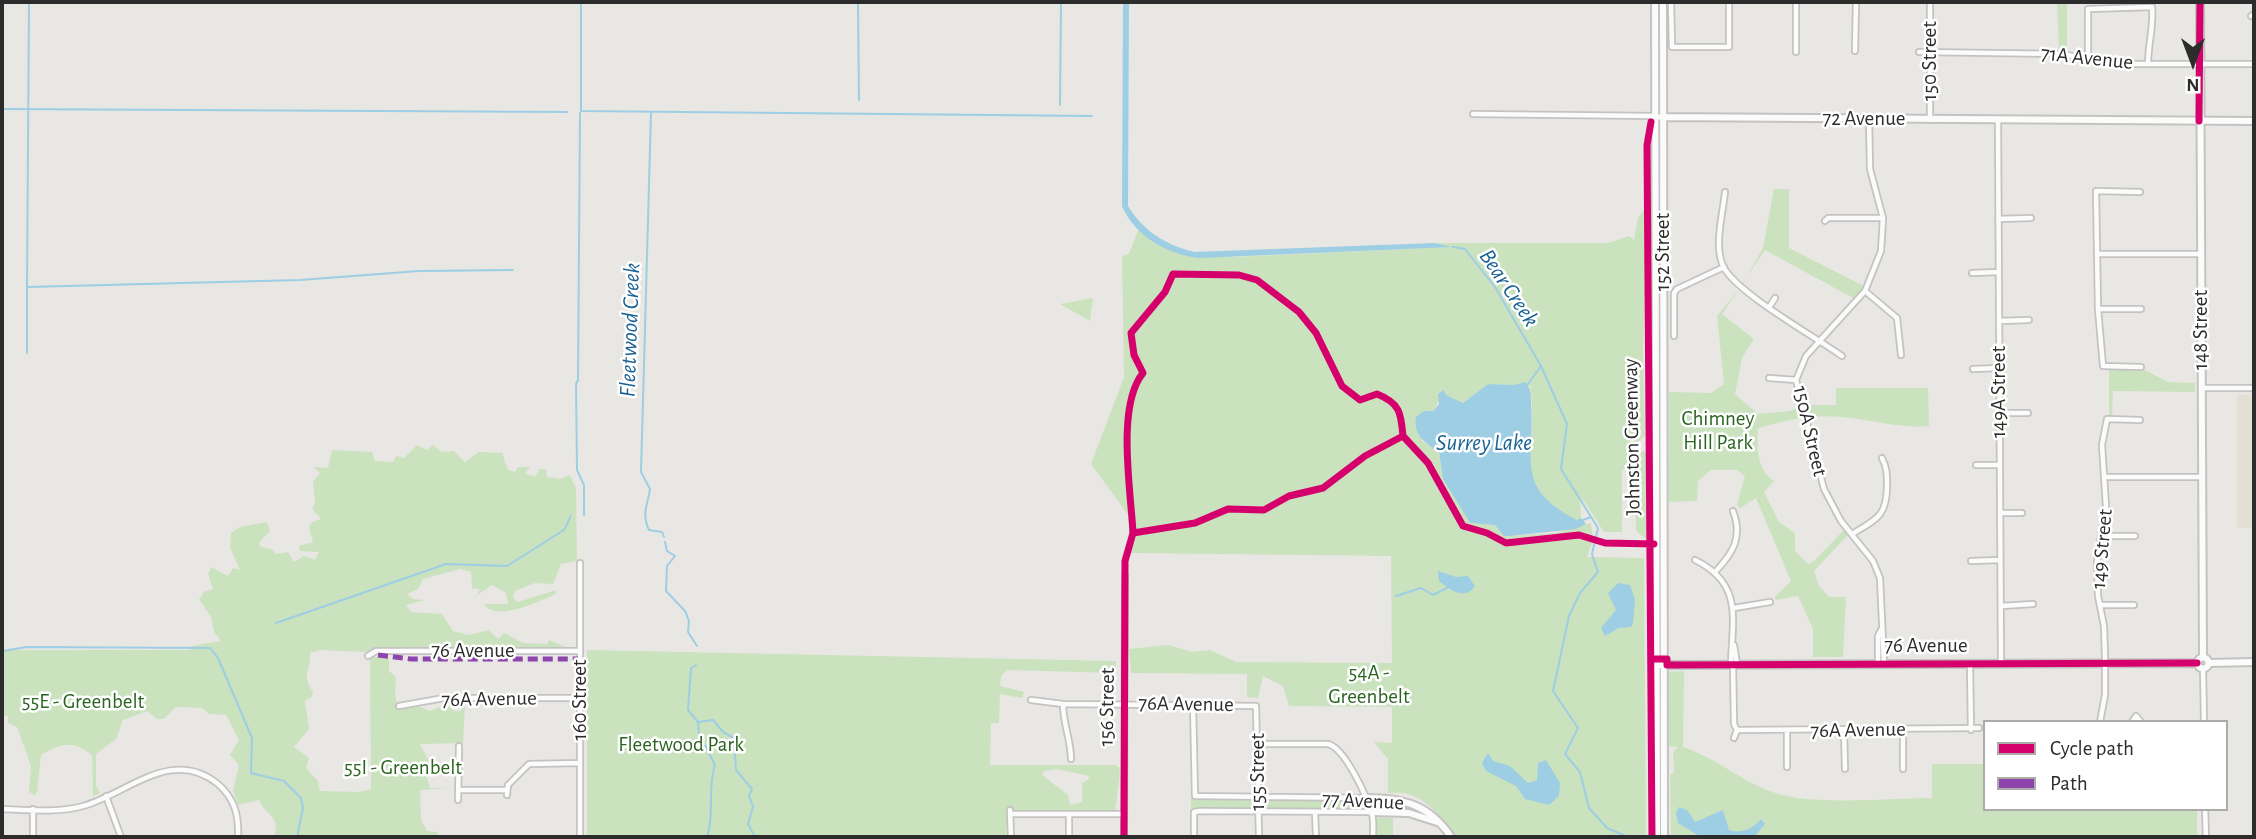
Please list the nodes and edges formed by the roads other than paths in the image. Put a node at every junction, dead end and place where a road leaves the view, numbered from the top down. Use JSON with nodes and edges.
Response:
{"nodes":[{"id":1,"x":1655,"y":2,"type":"edge"},
{"id":2,"x":1662,"y":2,"type":"edge"},
{"id":3,"x":1671,"y":2,"type":"edge"},
{"id":4,"x":1729,"y":2,"type":"edge"},
{"id":5,"x":1796,"y":2,"type":"edge"},
{"id":6,"x":1856,"y":2,"type":"edge"},
{"id":7,"x":1930,"y":2,"type":"edge"},
{"id":8,"x":2200,"y":2,"type":"edge"},
{"id":9,"x":1855,"y":51,"type":"dead end"},
{"id":10,"x":1796,"y":52,"type":"dead end"},
{"id":11,"x":1919,"y":52,"type":"dead end"},
{"id":12,"x":1930,"y":52,"type":"junction"},
{"id":13,"x":2088,"y":58,"type":"junction"},
{"id":14,"x":2148,"y":64,"type":"junction"},
{"id":15,"x":2199,"y":64,"type":"junction"},
{"id":16,"x":2254,"y":64,"type":"edge"},
{"id":17,"x":1474,"y":114,"type":"dead end"},
{"id":18,"x":1655,"y":117,"type":"junction"},
{"id":19,"x":1664,"y":117,"type":"junction"},
{"id":20,"x":1869,"y":119,"type":"junction"},
{"id":21,"x":1930,"y":120,"type":"junction"},
{"id":22,"x":1998,"y":120,"type":"junction"},
{"id":23,"x":2199,"y":121,"type":"junction"},
{"id":24,"x":2254,"y":121,"type":"edge"},
{"id":25,"x":1725,"y":192,"type":"dead end"},
{"id":26,"x":2140,"y":192,"type":"dead end"},
{"id":27,"x":1883,"y":218,"type":"junction"},
{"id":28,"x":2031,"y":218,"type":"dead end"},
{"id":29,"x":1998,"y":219,"type":"junction"},
{"id":30,"x":1825,"y":221,"type":"dead end"},
{"id":31,"x":2097,"y":254,"type":"junction"},
{"id":32,"x":2200,"y":254,"type":"junction"},
{"id":33,"x":1724,"y":267,"type":"junction"},
{"id":34,"x":1998,"y":272,"type":"junction"},
{"id":35,"x":1972,"y":273,"type":"dead end"},
{"id":36,"x":1865,"y":291,"type":"junction"},
{"id":37,"x":1775,"y":298,"type":"dead end"},
{"id":38,"x":1770,"y":306,"type":"junction"},
{"id":39,"x":2098,"y":309,"type":"junction"},
{"id":40,"x":2141,"y":309,"type":"dead end"},
{"id":41,"x":2029,"y":320,"type":"dead end"},
{"id":42,"x":1999,"y":321,"type":"junction"},
{"id":43,"x":1674,"y":336,"type":"dead end"},
{"id":44,"x":1819,"y":339,"type":"junction"},
{"id":45,"x":1901,"y":355,"type":"dead end"},
{"id":46,"x":1842,"y":356,"type":"dead end"},
{"id":47,"x":2141,"y":367,"type":"dead end"},
{"id":48,"x":1999,"y":368,"type":"junction"},
{"id":49,"x":1973,"y":369,"type":"dead end"},
{"id":50,"x":1769,"y":379,"type":"dead end"},
{"id":51,"x":1796,"y":380,"type":"junction"},
{"id":52,"x":2201,"y":388,"type":"junction"},
{"id":53,"x":2254,"y":388,"type":"edge"},
{"id":54,"x":1999,"y":413,"type":"junction"},
{"id":55,"x":2028,"y":414,"type":"dead end"},
{"id":56,"x":2140,"y":419,"type":"dead end"},
{"id":57,"x":1882,"y":458,"type":"dead end"},
{"id":58,"x":1976,"y":465,"type":"dead end"},
{"id":59,"x":2000,"y":465,"type":"junction"},
{"id":60,"x":2104,"y":477,"type":"junction"},
{"id":61,"x":2200,"y":477,"type":"junction"},
{"id":62,"x":1733,"y":511,"type":"dead end"},
{"id":63,"x":2000,"y":513,"type":"junction"},
{"id":64,"x":2022,"y":513,"type":"dead end"},
{"id":65,"x":1852,"y":534,"type":"junction"},
{"id":66,"x":2101,"y":536,"type":"junction"},
{"id":67,"x":2135,"y":536,"type":"dead end"},
{"id":68,"x":1695,"y":560,"type":"dead end"},
{"id":69,"x":2000,"y":560,"type":"junction"},
{"id":70,"x":1970,"y":561,"type":"dead end"},
{"id":71,"x":580,"y":563,"type":"dead end"},
{"id":72,"x":1716,"y":571,"type":"junction"},
{"id":73,"x":1125,"y":576,"type":"dead end"},
{"id":74,"x":1770,"y":602,"type":"dead end"},
{"id":75,"x":2033,"y":604,"type":"dead end"},
{"id":76,"x":2134,"y":605,"type":"dead end"},
{"id":77,"x":2000,"y":606,"type":"junction"},
{"id":78,"x":2099,"y":606,"type":"junction"},
{"id":79,"x":1734,"y":608,"type":"junction"},
{"id":80,"x":580,"y":651,"type":"junction"},
{"id":81,"x":368,"y":656,"type":"dead end"},
{"id":82,"x":2254,"y":662,"type":"edge"},
{"id":83,"x":2105,"y":663,"type":"junction"},
{"id":84,"x":2203,"y":663,"type":"junction"},
{"id":85,"x":1659,"y":664,"type":"junction"},
{"id":86,"x":1734,"y":664,"type":"junction"},
{"id":87,"x":1881,"y":664,"type":"junction"},
{"id":88,"x":1970,"y":664,"type":"junction"},
{"id":89,"x":2001,"y":664,"type":"junction"},
{"id":90,"x":580,"y":698,"type":"junction"},
{"id":91,"x":1031,"y":700,"type":"dead end"},
{"id":92,"x":1063,"y":704,"type":"junction"},
{"id":93,"x":1124,"y":704,"type":"junction"},
{"id":94,"x":1193,"y":704,"type":"junction"},
{"id":95,"x":399,"y":706,"type":"dead end"},
{"id":96,"x":1257,"y":706,"type":"joint"},
{"id":97,"x":2100,"y":720,"type":"edge"},
{"id":98,"x":2204,"y":720,"type":"edge"},
{"id":99,"x":1979,"y":728,"type":"dead end"},
{"id":100,"x":1903,"y":729,"type":"junction"},
{"id":101,"x":1737,"y":730,"type":"junction"},
{"id":102,"x":1844,"y":730,"type":"junction"},
{"id":103,"x":1971,"y":730,"type":"junction"},
{"id":104,"x":1787,"y":731,"type":"junction"},
{"id":105,"x":1734,"y":738,"type":"dead end"},
{"id":106,"x":1258,"y":744,"type":"junction"},
{"id":107,"x":459,"y":746,"type":"dead end"},
{"id":108,"x":1071,"y":759,"type":"dead end"},
{"id":109,"x":580,"y":763,"type":"junction"},
{"id":110,"x":1787,"y":767,"type":"dead end"},
{"id":111,"x":1845,"y":769,"type":"dead end"},
{"id":112,"x":1903,"y":769,"type":"dead end"},
{"id":113,"x":459,"y":790,"type":"junction"},
{"id":114,"x":106,"y":796,"type":"junction"},
{"id":115,"x":1258,"y":798,"type":"junction"},
{"id":116,"x":1365,"y":798,"type":"junction"},
{"id":117,"x":458,"y":800,"type":"dead end"},
{"id":118,"x":2,"y":808,"type":"edge"},
{"id":119,"x":33,"y":809,"type":"junction"},
{"id":120,"x":1259,"y":811,"type":"junction"},
{"id":121,"x":1315,"y":811,"type":"junction"},
{"id":122,"x":2205,"y":811,"type":"edge"},
{"id":123,"x":1371,"y":812,"type":"junction"},
{"id":124,"x":1069,"y":814,"type":"junction"},
{"id":125,"x":1124,"y":814,"type":"junction"},
{"id":126,"x":1442,"y":825,"type":"junction"},
{"id":127,"x":119,"y":835,"type":"edge"},
{"id":128,"x":33,"y":837,"type":"edge"},
{"id":129,"x":238,"y":837,"type":"edge"},
{"id":130,"x":580,"y":837,"type":"edge"},
{"id":131,"x":1011,"y":837,"type":"edge"},
{"id":132,"x":1069,"y":837,"type":"edge"},
{"id":133,"x":1124,"y":837,"type":"edge"},
{"id":134,"x":1194,"y":837,"type":"edge"},
{"id":135,"x":1259,"y":837,"type":"edge"},
{"id":136,"x":1316,"y":837,"type":"edge"},
{"id":137,"x":1373,"y":837,"type":"edge"},
{"id":138,"x":1451,"y":837,"type":"edge"},
{"id":139,"x":1657,"y":837,"type":"edge"},
{"id":140,"x":1664,"y":837,"type":"edge"},
{"id":141,"x":2206,"y":837,"type":"edge"}],
"edges":[{"from":1,"to":18,"type":"main road","name":"152 Street"},
{"from":2,"to":19,"type":"main road","name":"152 Street"},
{"from":3,"to":4,"type":"street"},
{"from":5,"to":10,"type":"street"},
{"from":6,"to":9,"type":"street"},
{"from":7,"to":12,"type":"street","name":"150 Street"},
{"from":8,"to":15,"type":"main road","name":"148 Street"},
{"from":11,"to":12,"type":"street","name":"71A Avenue"},
{"from":12,"to":13,"type":"street","name":"71A Avenue"},
{"from":12,"to":21,"type":"street","name":"150 Street"},
{"from":13,"to":14,"type":"street","name":"71A Avenue"},
{"from":13,"to":14,"type":"street"},
{"from":14,"to":15,"type":"street","name":"71A Avenue"},
{"from":15,"to":16,"type":"street","name":"71A Avenue"},
{"from":15,"to":23,"type":"main road","name":"148 Street"},
{"from":17,"to":18,"type":"street","name":"72 Avenue"},
{"from":18,"to":19,"type":"main road","name":"72 Avenue"},
{"from":18,"to":85,"type":"main road","name":"152 Street"},
{"from":19,"to":20,"type":"main road","name":"72 Avenue"},
{"from":19,"to":85,"type":"main road","name":"152 Street"},
{"from":20,"to":21,"type":"main road","name":"72 Avenue"},
{"from":20,"to":27,"type":"street","name":"150A Street"},
{"from":21,"to":22,"type":"main road","name":"72 Avenue"},
{"from":22,"to":23,"type":"main road","name":"72 Avenue"},
{"from":22,"to":29,"type":"street","name":"149A Street"},
{"from":23,"to":24,"type":"main road","name":"72 Avenue"},
{"from":23,"to":32,"type":"main road","name":"148 Street"},
{"from":25,"to":33,"type":"street"},
{"from":26,"to":31,"type":"street"},
{"from":27,"to":30,"type":"street"},
{"from":27,"to":36,"type":"street","name":"150A Street"},
{"from":28,"to":29,"type":"street"},
{"from":29,"to":34,"type":"street","name":"149A Street"},
{"from":31,"to":32,"type":"street"},
{"from":31,"to":39,"type":"street"},
{"from":32,"to":52,"type":"main road","name":"148 Street"},
{"from":33,"to":38,"type":"street"},
{"from":33,"to":43,"type":"street"},
{"from":34,"to":35,"type":"street"},
{"from":34,"to":42,"type":"street","name":"149A Street"},
{"from":36,"to":44,"type":"street","name":"150A Street"},
{"from":36,"to":45,"type":"street"},
{"from":37,"to":38,"type":"street"},
{"from":38,"to":44,"type":"street"},
{"from":39,"to":40,"type":"street"},
{"from":39,"to":47,"type":"street"},
{"from":41,"to":42,"type":"street"},
{"from":42,"to":48,"type":"street","name":"149A Street"},
{"from":44,"to":46,"type":"street"},
{"from":44,"to":51,"type":"street","name":"150A Street"},
{"from":48,"to":49,"type":"street"},
{"from":48,"to":54,"type":"street","name":"149A Street"},
{"from":50,"to":51,"type":"street"},
{"from":51,"to":65,"type":"street","name":"150A Street"},
{"from":52,"to":53,"type":"street"},
{"from":52,"to":61,"type":"main road","name":"148 Street"},
{"from":54,"to":55,"type":"street"},
{"from":54,"to":59,"type":"street","name":"149A Street"},
{"from":56,"to":60,"type":"street","name":"149 Street"},
{"from":57,"to":65,"type":"street"},
{"from":58,"to":59,"type":"street"},
{"from":59,"to":63,"type":"street","name":"149A Street"},
{"from":60,"to":61,"type":"street"},
{"from":60,"to":66,"type":"street","name":"149 Street"},
{"from":61,"to":84,"type":"main road","name":"148 Street"},
{"from":62,"to":72,"type":"street"},
{"from":63,"to":64,"type":"street"},
{"from":63,"to":69,"type":"street","name":"149A Street"},
{"from":65,"to":87,"type":"street","name":"150A Street"},
{"from":66,"to":67,"type":"street"},
{"from":66,"to":78,"type":"street","name":"149 Street"},
{"from":68,"to":72,"type":"street"},
{"from":69,"to":70,"type":"street"},
{"from":69,"to":77,"type":"street","name":"149A Street"},
{"from":71,"to":80,"type":"street","name":"160 Street"},
{"from":72,"to":79,"type":"street"},
{"from":73,"to":93,"type":"street","name":"156 Street"},
{"from":74,"to":79,"type":"street"},
{"from":75,"to":77,"type":"street"},
{"from":76,"to":78,"type":"street"},
{"from":77,"to":89,"type":"street","name":"149A Street"},
{"from":78,"to":83,"type":"street","name":"149 Street"},
{"from":79,"to":86,"type":"street"},
{"from":80,"to":81,"type":"street","name":"76 Avenue"},
{"from":80,"to":90,"type":"street","name":"160 Street"},
{"from":82,"to":84,"type":"main road","name":"76 Avenue"},
{"from":83,"to":84,"type":"main road","name":"76 Avenue"},
{"from":83,"to":89,"type":"main road","name":"76 Avenue"},
{"from":83,"to":97,"type":"street","name":"149 Street"},
{"from":84,"to":98,"type":"street","name":"148 Street"},
{"from":85,"to":86,"type":"main road","name":"76 Avenue"},
{"from":85,"to":139,"type":"main road","name":"152 Street"},
{"from":85,"to":140,"type":"main road","name":"152 Street"},
{"from":86,"to":87,"type":"main road","name":"76 Avenue"},
{"from":86,"to":101,"type":"street"},
{"from":87,"to":88,"type":"main road","name":"76 Avenue"},
{"from":88,"to":89,"type":"main road","name":"76 Avenue"},
{"from":88,"to":103,"type":"street"},
{"from":90,"to":95,"type":"street","name":"76A Avenue"},
{"from":90,"to":109,"type":"street","name":"160 Street"},
{"from":91,"to":92,"type":"street","name":"76A Avenue"},
{"from":92,"to":93,"type":"street","name":"76A Avenue"},
{"from":92,"to":108,"type":"street"},
{"from":93,"to":94,"type":"street","name":"76A Avenue"},
{"from":93,"to":125,"type":"street","name":"156 Street"},
{"from":94,"to":96,"type":"street","name":"76A Avenue"},
{"from":94,"to":115,"type":"street","name":"77 Avenue"},
{"from":96,"to":106,"type":"street","name":"155 Street"},
{"from":99,"to":103,"type":"street","name":"76A Avenue"},
{"from":100,"to":102,"type":"street","name":"76A Avenue"},
{"from":100,"to":103,"type":"street","name":"76A Avenue"},
{"from":100,"to":112,"type":"street"},
{"from":101,"to":104,"type":"street","name":"76A Avenue"},
{"from":101,"to":105,"type":"street"},
{"from":102,"to":104,"type":"street","name":"76A Avenue"},
{"from":102,"to":111,"type":"street"},
{"from":104,"to":110,"type":"street"},
{"from":106,"to":115,"type":"street","name":"155 Street"},
{"from":106,"to":116,"type":"street"},
{"from":107,"to":113,"type":"street"},
{"from":109,"to":113,"type":"street"},
{"from":109,"to":130,"type":"street","name":"160 Street"},
{"from":113,"to":117,"type":"street"},
{"from":114,"to":119,"type":"street"},
{"from":114,"to":127,"type":"street"},
{"from":114,"to":129,"type":"street"},
{"from":115,"to":116,"type":"street","name":"77 Avenue"},
{"from":115,"to":120,"type":"street","name":"155 Street"},
{"from":116,"to":123,"type":"street"},
{"from":116,"to":126,"type":"main road","name":"77 Avenue"},
{"from":118,"to":119,"type":"street"},
{"from":119,"to":128,"type":"street"},
{"from":120,"to":121,"type":"street","name":"77 Avenue"},
{"from":120,"to":134,"type":"street","name":"77 Avenue"},
{"from":120,"to":135,"type":"street","name":"155 Street"},
{"from":121,"to":123,"type":"street","name":"77 Avenue"},
{"from":121,"to":136,"type":"street"},
{"from":122,"to":141,"type":"street"},
{"from":123,"to":126,"type":"main road","name":"77 Avenue"},
{"from":123,"to":137,"type":"street"},
{"from":124,"to":125,"type":"street"},
{"from":124,"to":131,"type":"street"},
{"from":124,"to":132,"type":"street"},
{"from":125,"to":133,"type":"street","name":"156 Street"},
{"from":126,"to":138,"type":"main road"}]}
